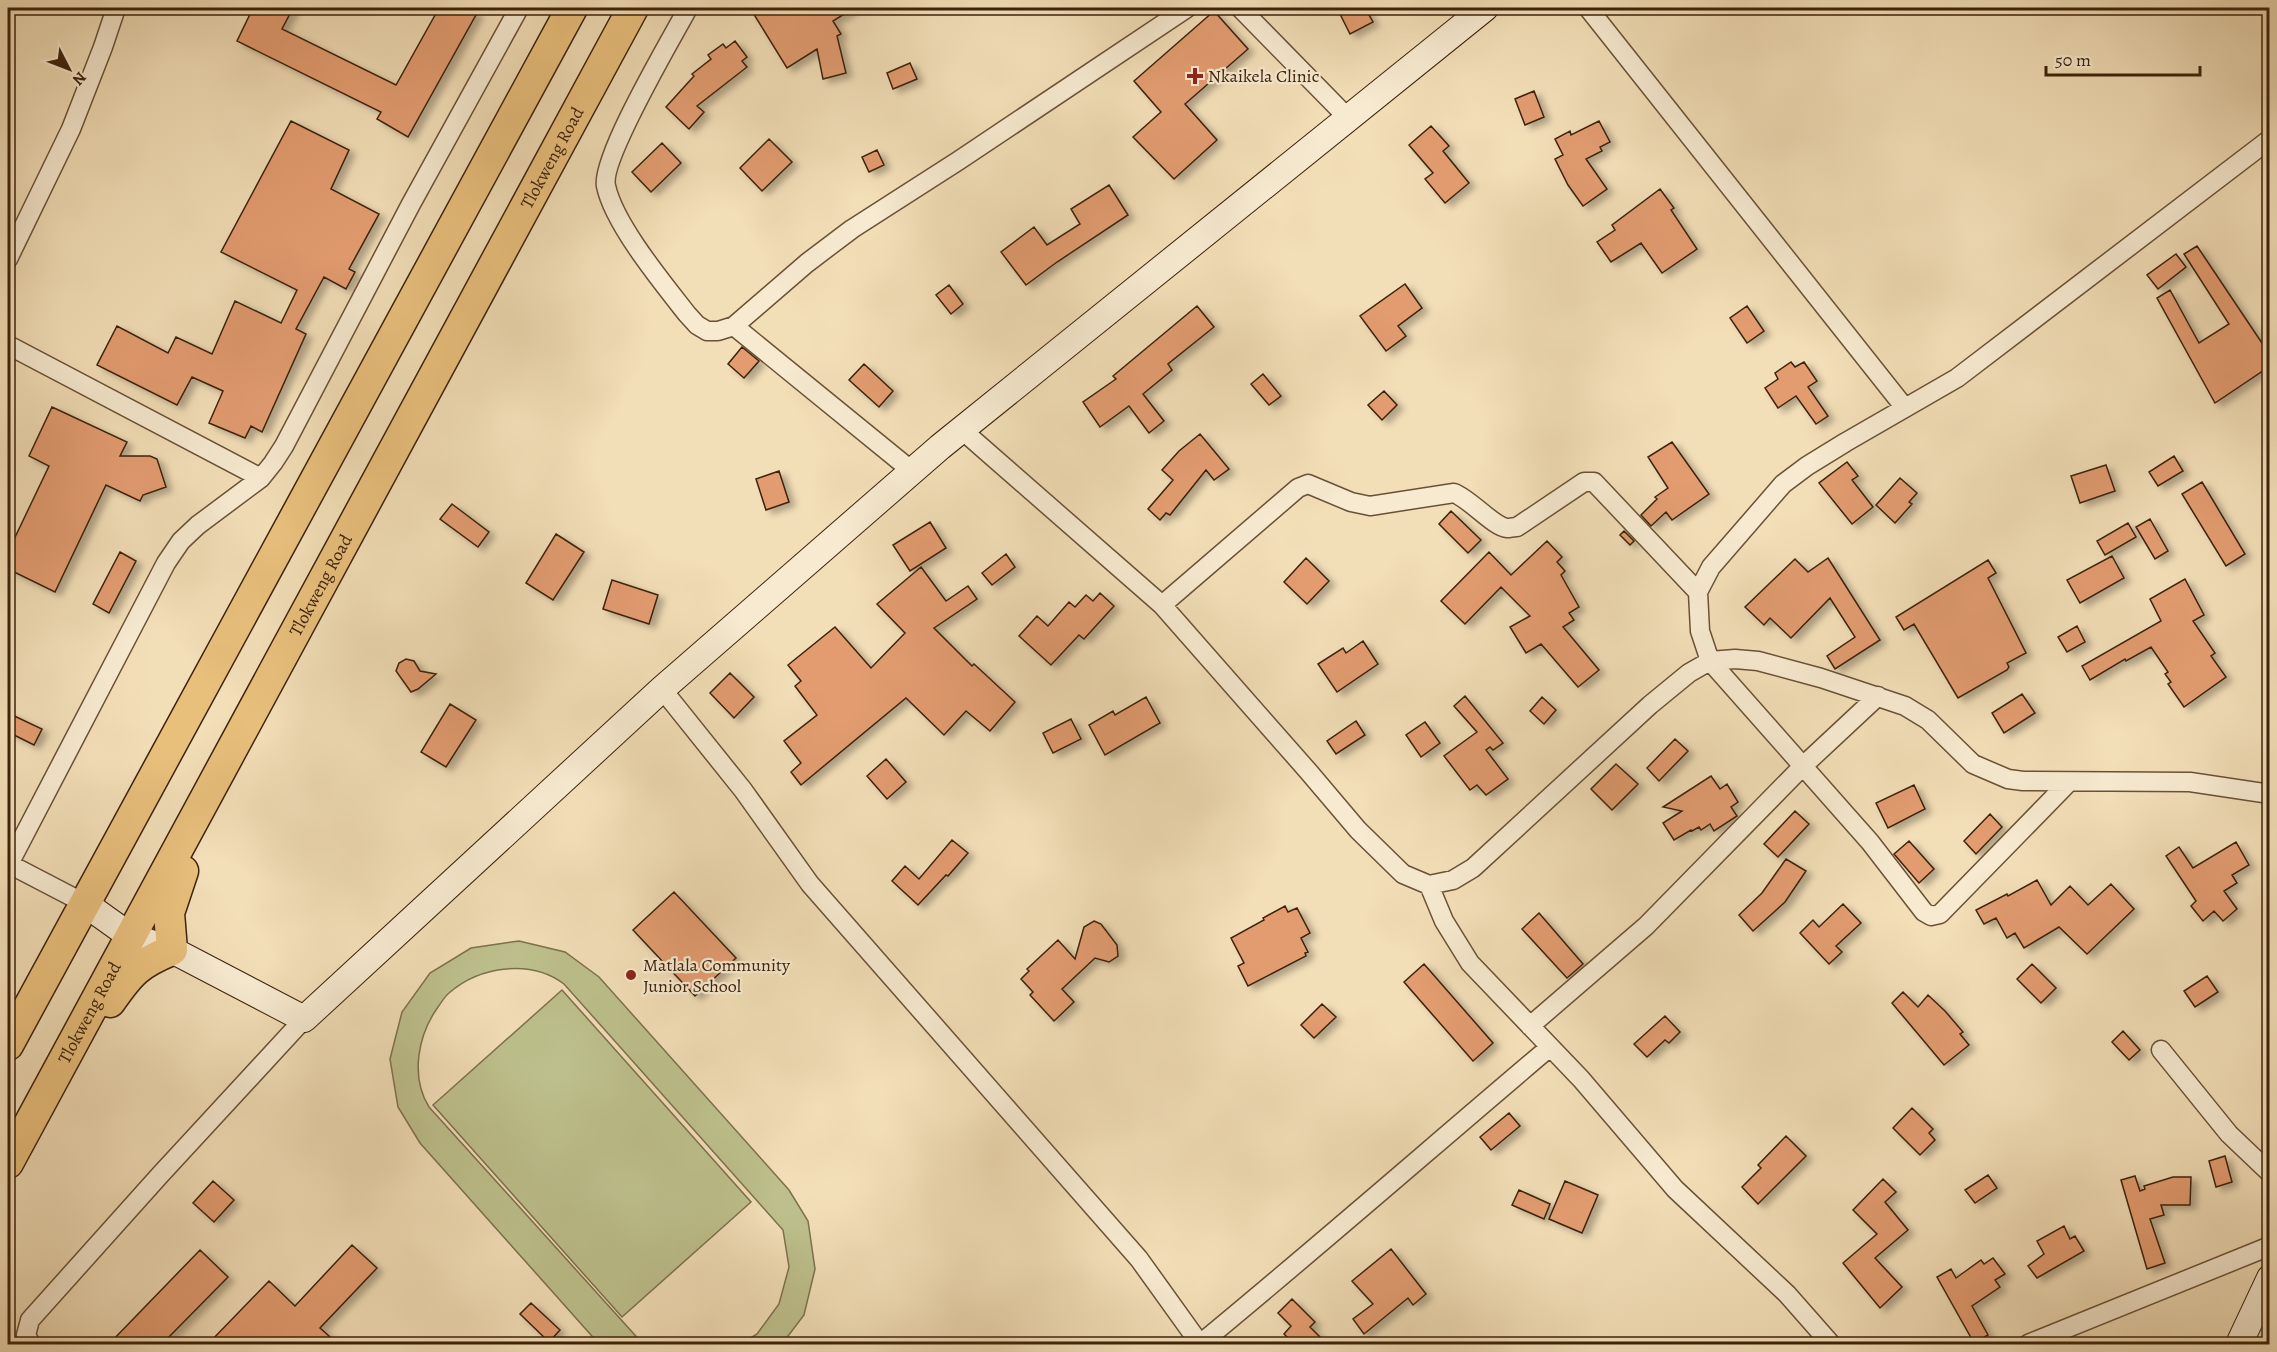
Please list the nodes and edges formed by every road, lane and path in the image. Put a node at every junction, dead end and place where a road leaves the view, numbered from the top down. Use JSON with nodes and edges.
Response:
{"nodes":[{"id":1,"x":116,"y":8,"type":"edge"},
{"id":2,"x":519,"y":8,"type":"edge"},
{"id":3,"x":572,"y":8,"type":"edge"},
{"id":4,"x":633,"y":8,"type":"edge"},
{"id":5,"x":688,"y":8,"type":"edge"},
{"id":6,"x":1187,"y":8,"type":"edge"},
{"id":7,"x":1240,"y":8,"type":"edge"},
{"id":8,"x":1485,"y":8,"type":"edge"},
{"id":9,"x":1588,"y":8,"type":"edge"},
{"id":10,"x":1348,"y":118,"type":"junction"},
{"id":11,"x":2270,"y":139,"type":"edge"},
{"id":12,"x":8,"y":259,"type":"edge"},
{"id":13,"x":734,"y":326,"type":"junction"},
{"id":14,"x":8,"y":345,"type":"edge"},
{"id":15,"x":1905,"y":408,"type":"junction"},
{"id":16,"x":962,"y":430,"type":"junction"},
{"id":17,"x":912,"y":471,"type":"junction"},
{"id":18,"x":261,"y":478,"type":"junction"},
{"id":19,"x":1698,"y":592,"type":"junction"},
{"id":20,"x":1162,"y":605,"type":"junction"},
{"id":21,"x":1710,"y":661,"type":"junction"},
{"id":22,"x":662,"y":689,"type":"junction"},
{"id":23,"x":1878,"y":696,"type":"junction"},
{"id":24,"x":1803,"y":766,"type":"junction"},
{"id":25,"x":2068,"y":782,"type":"junction"},
{"id":26,"x":214,"y":783,"type":"junction"},
{"id":27,"x":2270,"y":794,"type":"edge"},
{"id":28,"x":8,"y":865,"type":"edge"},
{"id":29,"x":1429,"y":885,"type":"junction"},
{"id":30,"x":84,"y":903,"type":"junction"},
{"id":31,"x":130,"y":936,"type":"junction"},
{"id":32,"x":172,"y":950,"type":"junction"},
{"id":33,"x":304,"y":1019,"type":"junction"},
{"id":34,"x":1530,"y":1026,"type":"junction"},
{"id":35,"x":8,"y":1045,"type":"edge"},
{"id":36,"x":1550,"y":1047,"type":"junction"},
{"id":37,"x":2161,"y":1050,"type":"dead end"},
{"id":38,"x":51,"y":1083,"type":"junction"},
{"id":39,"x":8,"y":1162,"type":"edge"},
{"id":40,"x":2270,"y":1173,"type":"edge"},
{"id":41,"x":2270,"y":1246,"type":"edge"},
{"id":42,"x":2270,"y":1278,"type":"edge"},
{"id":43,"x":31,"y":1344,"type":"edge"},
{"id":44,"x":1200,"y":1344,"type":"edge"},
{"id":45,"x":1831,"y":1344,"type":"edge"},
{"id":46,"x":2028,"y":1344,"type":"edge"},
{"id":47,"x":2239,"y":1344,"type":"edge"}],
"edges":[{"from":1,"to":12,"type":"street"},
{"from":2,"to":18,"type":"street"},
{"from":3,"to":30,"type":"main road"},
{"from":4,"to":26,"type":"main road","name":"Tlokweng Road"},
{"from":5,"to":13,"type":"street"},
{"from":6,"to":13,"type":"street"},
{"from":7,"to":10,"type":"street"},
{"from":8,"to":10,"type":"street"},
{"from":9,"to":15,"type":"street"},
{"from":10,"to":16,"type":"street"},
{"from":11,"to":15,"type":"street"},
{"from":13,"to":17,"type":"street"},
{"from":14,"to":18,"type":"street"},
{"from":15,"to":19,"type":"street"},
{"from":16,"to":17,"type":"street"},
{"from":16,"to":20,"type":"street"},
{"from":17,"to":22,"type":"street"},
{"from":18,"to":28,"type":"street"},
{"from":19,"to":20,"type":"street"},
{"from":19,"to":21,"type":"street"},
{"from":20,"to":29,"type":"street"},
{"from":21,"to":23,"type":"street"},
{"from":21,"to":24,"type":"street"},
{"from":21,"to":29,"type":"street"},
{"from":22,"to":33,"type":"street"},
{"from":22,"to":44,"type":"street"},
{"from":23,"to":24,"type":"street"},
{"from":23,"to":25,"type":"street"},
{"from":24,"to":25,"type":"street"},
{"from":24,"to":34,"type":"street"},
{"from":25,"to":27,"type":"street"},
{"from":26,"to":31,"type":"main road","name":"Tlokweng Road"},
{"from":26,"to":32,"type":"main road"},
{"from":28,"to":30,"type":"street"},
{"from":29,"to":34,"type":"street"},
{"from":30,"to":31,"type":"street"},
{"from":30,"to":35,"type":"main road"},
{"from":31,"to":32,"type":"street"},
{"from":31,"to":38,"type":"main road","name":"Tlokweng Road"},
{"from":32,"to":33,"type":"street"},
{"from":32,"to":38,"type":"main road"},
{"from":33,"to":43,"type":"street"},
{"from":34,"to":36,"type":"street"},
{"from":36,"to":44,"type":"street"},
{"from":36,"to":45,"type":"street"},
{"from":37,"to":40,"type":"street"},
{"from":38,"to":39,"type":"main road","name":"Tlokweng Road"},
{"from":41,"to":46,"type":"street"},
{"from":42,"to":47,"type":"street"}]}
